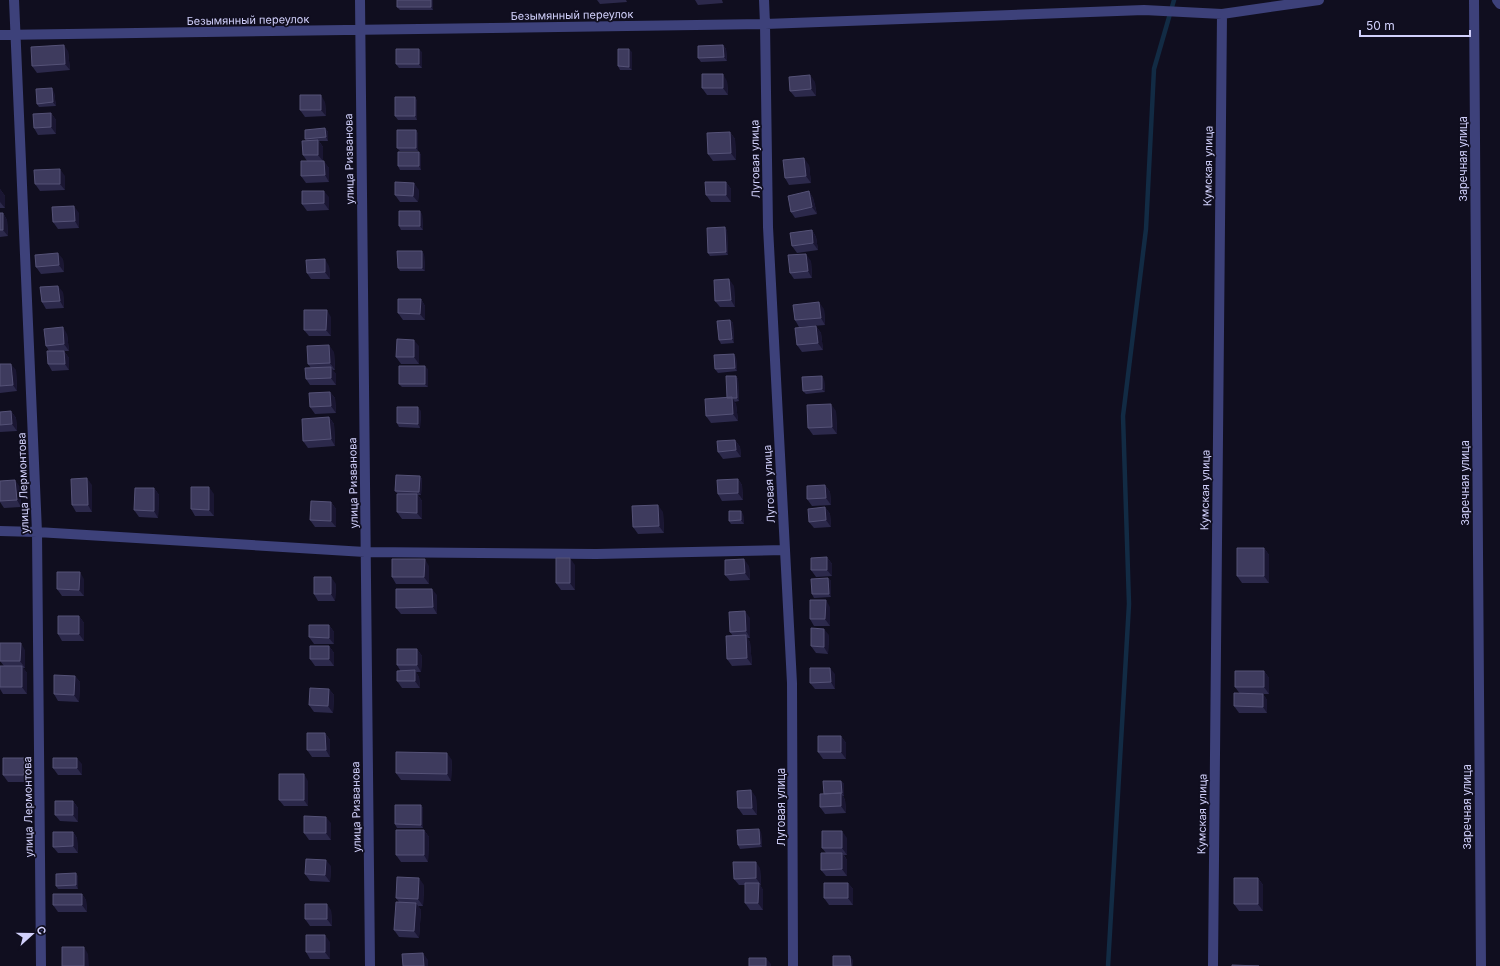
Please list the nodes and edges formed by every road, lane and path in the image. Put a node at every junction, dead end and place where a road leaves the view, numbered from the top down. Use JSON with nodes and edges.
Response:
{"nodes":[{"id":1,"x":14,"y":0,"type":"edge"},
{"id":2,"x":360,"y":0,"type":"edge"},
{"id":3,"x":764,"y":0,"type":"edge"},
{"id":4,"x":1319,"y":0,"type":"edge"},
{"id":5,"x":1474,"y":0,"type":"edge"},
{"id":6,"x":1497,"y":0,"type":"edge"},
{"id":7,"x":1500,"y":4,"type":"edge"},
{"id":8,"x":1222,"y":14,"type":"junction"},
{"id":9,"x":765,"y":24,"type":"junction"},
{"id":10,"x":360,"y":31,"type":"junction"},
{"id":11,"x":0,"y":35,"type":"edge"},
{"id":12,"x":16,"y":35,"type":"junction"},
{"id":13,"x":0,"y":531,"type":"edge"},
{"id":14,"x":37,"y":532,"type":"junction"},
{"id":15,"x":785,"y":550,"type":"junction"},
{"id":16,"x":365,"y":552,"type":"junction"},
{"id":17,"x":41,"y":966,"type":"edge"},
{"id":18,"x":370,"y":966,"type":"edge"},
{"id":19,"x":793,"y":966,"type":"edge"},
{"id":20,"x":1213,"y":966,"type":"edge"},
{"id":21,"x":1480,"y":966,"type":"edge"}],
"edges":[{"from":1,"to":12,"type":"street","name":"улица Лермонтова"},
{"from":2,"to":10,"type":"street","name":"улица Ризванова"},
{"from":3,"to":9,"type":"street","name":"Луговая улица"},
{"from":4,"to":8,"type":"street","name":"Безымянный переулок"},
{"from":5,"to":21,"type":"street","name":"Заречная улица"},
{"from":6,"to":7,"type":"street"},
{"from":8,"to":9,"type":"street","name":"Безымянный переулок"},
{"from":8,"to":20,"type":"street","name":"Кумская улица"},
{"from":9,"to":10,"type":"street","name":"Безымянный переулок"},
{"from":9,"to":15,"type":"street","name":"Луговая улица"},
{"from":10,"to":12,"type":"street","name":"Безымянный переулок"},
{"from":10,"to":16,"type":"street","name":"улица Ризванова"},
{"from":11,"to":12,"type":"street","name":"Безымянный переулок"},
{"from":12,"to":14,"type":"street","name":"улица Лермонтова"},
{"from":13,"to":14,"type":"street"},
{"from":14,"to":16,"type":"street"},
{"from":14,"to":17,"type":"street","name":"улица Лермонтова"},
{"from":15,"to":16,"type":"street"},
{"from":15,"to":19,"type":"street","name":"Луговая улица"},
{"from":16,"to":18,"type":"street","name":"улица Ризванова"}]}
